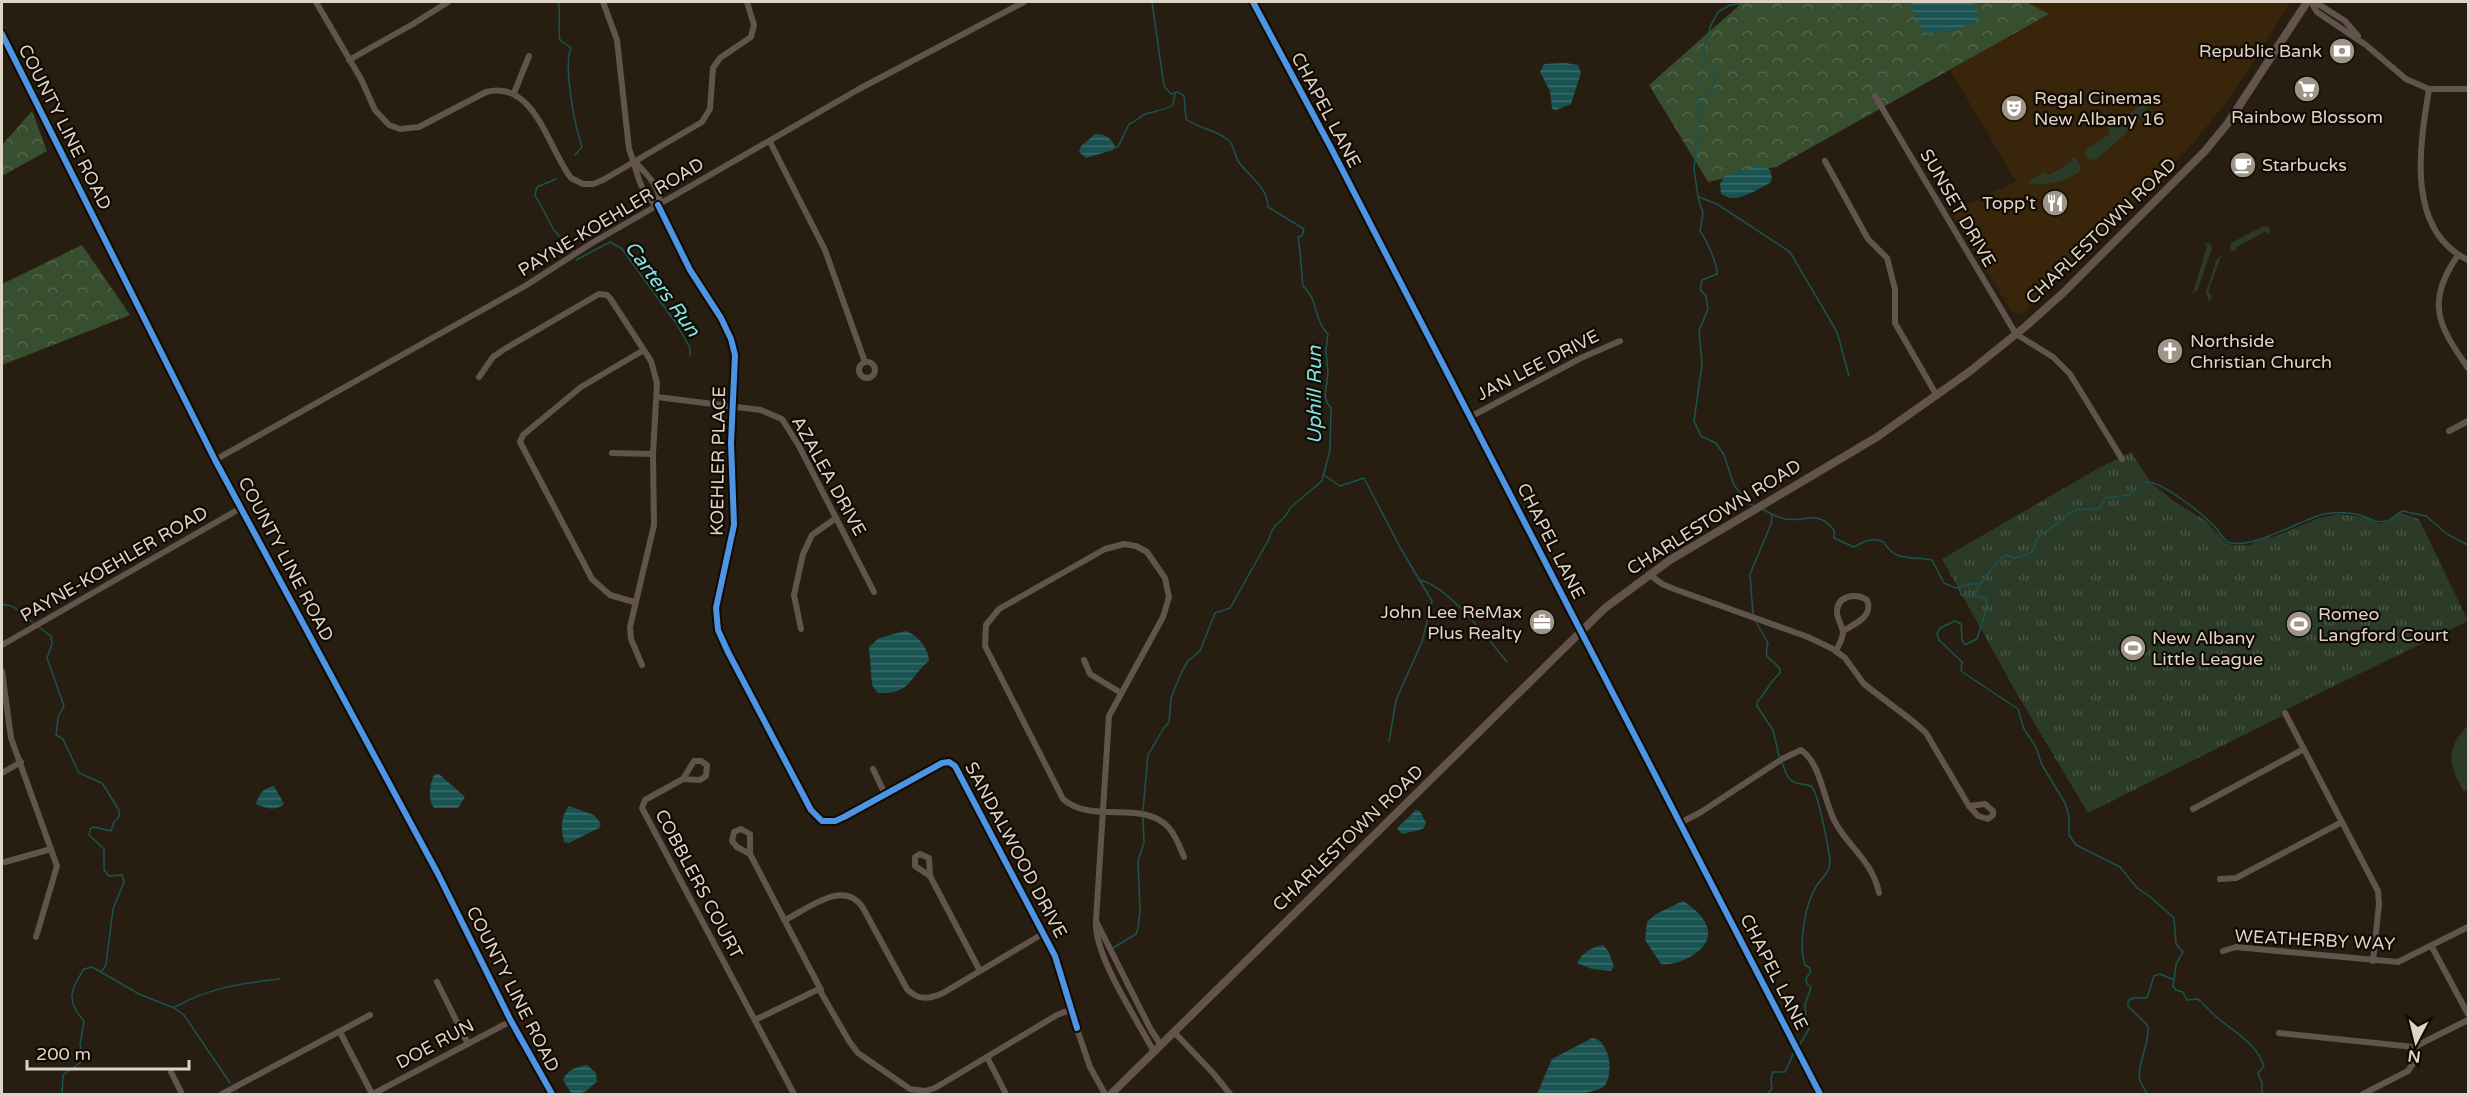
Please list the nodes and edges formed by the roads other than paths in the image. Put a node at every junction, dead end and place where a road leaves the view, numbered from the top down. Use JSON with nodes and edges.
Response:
{"nodes":[{"id":1,"x":316,"y":2,"type":"edge"},
{"id":2,"x":448,"y":2,"type":"edge"},
{"id":3,"x":603,"y":2,"type":"edge"},
{"id":4,"x":747,"y":2,"type":"edge"},
{"id":5,"x":1024,"y":2,"type":"edge"},
{"id":6,"x":1253,"y":2,"type":"edge"},
{"id":7,"x":2311,"y":2,"type":"edge"},
{"id":8,"x":2,"y":34,"type":"edge"},
{"id":9,"x":529,"y":56,"type":"dead end"},
{"id":10,"x":349,"y":60,"type":"junction"},
{"id":11,"x":2429,"y":89,"type":"junction"},
{"id":12,"x":2469,"y":89,"type":"edge"},
{"id":13,"x":514,"y":93,"type":"junction"},
{"id":14,"x":1875,"y":96,"type":"dead end"},
{"id":15,"x":770,"y":142,"type":"junction"},
{"id":16,"x":1825,"y":161,"type":"dead end"},
{"id":17,"x":635,"y":162,"type":"junction"},
{"id":18,"x":658,"y":205,"type":"junction"},
{"id":19,"x":2458,"y":255,"type":"junction"},
{"id":20,"x":2469,"y":260,"type":"edge"},
{"id":21,"x":2016,"y":334,"type":"junction"},
{"id":22,"x":1620,"y":341,"type":"dead end"},
{"id":23,"x":644,"y":350,"type":"junction"},
{"id":24,"x":865,"y":362,"type":"dead end"},
{"id":25,"x":2469,"y":368,"type":"edge"},
{"id":26,"x":479,"y":377,"type":"dead end"},
{"id":27,"x":1937,"y":396,"type":"junction"},
{"id":28,"x":657,"y":398,"type":"junction"},
{"id":29,"x":733,"y":407,"type":"junction"},
{"id":30,"x":1470,"y":417,"type":"junction"},
{"id":31,"x":2469,"y":421,"type":"edge"},
{"id":32,"x":2449,"y":431,"type":"dead end"},
{"id":33,"x":612,"y":453,"type":"dead end"},
{"id":34,"x":653,"y":454,"type":"junction"},
{"id":35,"x":2122,"y":459,"type":"dead end"},
{"id":36,"x":215,"y":460,"type":"junction"},
{"id":37,"x":241,"y":508,"type":"junction"},
{"id":38,"x":836,"y":518,"type":"junction"},
{"id":39,"x":1649,"y":574,"type":"junction"},
{"id":40,"x":874,"y":592,"type":"dead end"},
{"id":41,"x":634,"y":602,"type":"junction"},
{"id":42,"x":801,"y":629,"type":"dead end"},
{"id":43,"x":1580,"y":631,"type":"junction"},
{"id":44,"x":1843,"y":631,"type":"junction"},
{"id":45,"x":2,"y":645,"type":"edge"},
{"id":46,"x":1836,"y":651,"type":"junction"},
{"id":47,"x":1084,"y":660,"type":"dead end"},
{"id":48,"x":642,"y":665,"type":"dead end"},
{"id":49,"x":2,"y":671,"type":"edge"},
{"id":50,"x":1120,"y":693,"type":"junction"},
{"id":51,"x":3,"y":694,"type":"edge"},
{"id":52,"x":2285,"y":713,"type":"dead end"},
{"id":53,"x":766,"y":722,"type":"joint"},
{"id":54,"x":2304,"y":749,"type":"junction"},
{"id":55,"x":21,"y":762,"type":"junction"},
{"id":56,"x":873,"y":769,"type":"dead end"},
{"id":57,"x":2,"y":773,"type":"edge"},
{"id":58,"x":683,"y":779,"type":"dead end"},
{"id":59,"x":885,"y":794,"type":"junction"},
{"id":60,"x":1969,"y":806,"type":"dead end"},
{"id":61,"x":2193,"y":809,"type":"dead end"},
{"id":62,"x":1102,"y":812,"type":"junction"},
{"id":63,"x":2342,"y":822,"type":"junction"},
{"id":64,"x":1680,"y":823,"type":"junction"},
{"id":65,"x":51,"y":849,"type":"junction"},
{"id":66,"x":750,"y":854,"type":"dead end"},
{"id":67,"x":1184,"y":857,"type":"dead end"},
{"id":68,"x":5,"y":862,"type":"dead end"},
{"id":69,"x":930,"y":876,"type":"dead end"},
{"id":70,"x":2220,"y":879,"type":"dead end"},
{"id":71,"x":1879,"y":893,"type":"dead end"},
{"id":72,"x":785,"y":920,"type":"junction"},
{"id":73,"x":2469,"y":927,"type":"edge"},
{"id":74,"x":1044,"y":933,"type":"junction"},
{"id":75,"x":36,"y":937,"type":"dead end"},
{"id":76,"x":2432,"y":947,"type":"junction"},
{"id":77,"x":2223,"y":951,"type":"dead end"},
{"id":78,"x":2373,"y":961,"type":"junction"},
{"id":79,"x":980,"y":971,"type":"junction"},
{"id":80,"x":437,"y":982,"type":"dead end"},
{"id":81,"x":822,"y":991,"type":"junction"},
{"id":82,"x":2469,"y":1014,"type":"edge"},
{"id":83,"x":370,"y":1015,"type":"dead end"},
{"id":84,"x":755,"y":1020,"type":"junction"},
{"id":85,"x":2469,"y":1020,"type":"edge"},
{"id":86,"x":512,"y":1021,"type":"junction"},
{"id":87,"x":1077,"y":1028,"type":"junction"},
{"id":88,"x":340,"y":1032,"type":"junction"},
{"id":89,"x":1174,"y":1032,"type":"junction"},
{"id":90,"x":2279,"y":1033,"type":"dead end"},
{"id":91,"x":468,"y":1044,"type":"junction"},
{"id":92,"x":2417,"y":1047,"type":"junction"},
{"id":93,"x":1157,"y":1048,"type":"junction"},
{"id":94,"x":987,"y":1057,"type":"junction"},
{"id":95,"x":171,"y":1072,"type":"dead end"},
{"id":96,"x":182,"y":1095,"type":"edge"},
{"id":97,"x":222,"y":1095,"type":"edge"},
{"id":98,"x":372,"y":1095,"type":"edge"},
{"id":99,"x":552,"y":1095,"type":"edge"},
{"id":100,"x":794,"y":1095,"type":"edge"},
{"id":101,"x":1006,"y":1095,"type":"edge"},
{"id":102,"x":1105,"y":1095,"type":"edge"},
{"id":103,"x":1111,"y":1095,"type":"edge"},
{"id":104,"x":1230,"y":1095,"type":"edge"},
{"id":105,"x":1820,"y":1095,"type":"edge"},
{"id":106,"x":2363,"y":1095,"type":"edge"}],
"edges":[{"from":1,"to":10,"type":"street"},
{"from":2,"to":10,"type":"street"},
{"from":3,"to":17,"type":"street"},
{"from":4,"to":17,"type":"street"},
{"from":5,"to":15,"type":"street","name":"PAYNE-KOEHLER ROAD"},
{"from":6,"to":30,"type":"street","name":"CHAPEL LANE"},
{"from":7,"to":11,"type":"street"},
{"from":7,"to":21,"type":"main road","name":"CHARLESTOWN ROAD"},
{"from":8,"to":36,"type":"street","name":"COUNTY LINE ROAD"},
{"from":9,"to":13,"type":"street"},
{"from":10,"to":13,"type":"street"},
{"from":11,"to":12,"type":"street"},
{"from":11,"to":19,"type":"street"},
{"from":13,"to":17,"type":"street"},
{"from":14,"to":21,"type":"street","name":"SUNSET DRIVE"},
{"from":15,"to":18,"type":"street","name":"PAYNE-KOEHLER ROAD"},
{"from":15,"to":24,"type":"street"},
{"from":16,"to":27,"type":"street"},
{"from":17,"to":18,"type":"street"},
{"from":17,"to":18,"type":"street"},
{"from":18,"to":29,"type":"street","name":"KOEHLER PLACE"},
{"from":18,"to":36,"type":"street","name":"PAYNE-KOEHLER ROAD"},
{"from":19,"to":20,"type":"street"},
{"from":19,"to":25,"type":"street"},
{"from":21,"to":27,"type":"main road","name":"CHARLESTOWN ROAD"},
{"from":21,"to":35,"type":"street"},
{"from":22,"to":30,"type":"street","name":"JAN LEE DRIVE"},
{"from":23,"to":26,"type":"street"},
{"from":23,"to":28,"type":"street"},
{"from":23,"to":41,"type":"street"},
{"from":27,"to":39,"type":"main road","name":"CHARLESTOWN ROAD"},
{"from":28,"to":29,"type":"street","name":"AZALEA DRIVE"},
{"from":28,"to":34,"type":"street"},
{"from":29,"to":38,"type":"street","name":"AZALEA DRIVE"},
{"from":29,"to":53,"type":"street","name":"KOEHLER PLACE"},
{"from":30,"to":43,"type":"street","name":"CHAPEL LANE"},
{"from":31,"to":32,"type":"street"},
{"from":33,"to":34,"type":"street"},
{"from":34,"to":41,"type":"street"},
{"from":36,"to":37,"type":"street","name":"COUNTY LINE ROAD"},
{"from":37,"to":45,"type":"street","name":"PAYNE-KOEHLER ROAD"},
{"from":37,"to":86,"type":"street","name":"COUNTY LINE ROAD"},
{"from":38,"to":40,"type":"street","name":"AZALEA DRIVE"},
{"from":38,"to":42,"type":"street"},
{"from":39,"to":43,"type":"main road","name":"CHARLESTOWN ROAD"},
{"from":39,"to":46,"type":"street"},
{"from":41,"to":48,"type":"street"},
{"from":43,"to":64,"type":"street","name":"CHAPEL LANE"},
{"from":43,"to":89,"type":"main road","name":"CHARLESTOWN ROAD"},
{"from":44,"to":44,"type":"street"},
{"from":44,"to":46,"type":"street"},
{"from":46,"to":60,"type":"street"},
{"from":47,"to":50,"type":"street"},
{"from":49,"to":51,"type":"street"},
{"from":50,"to":62,"type":"street"},
{"from":50,"to":62,"type":"street"},
{"from":51,"to":55,"type":"street"},
{"from":52,"to":54,"type":"street"},
{"from":53,"to":59,"type":"street","name":"SANDALWOOD DRIVE"},
{"from":54,"to":61,"type":"street"},
{"from":54,"to":63,"type":"street"},
{"from":55,"to":57,"type":"street"},
{"from":55,"to":65,"type":"street"},
{"from":56,"to":59,"type":"street"},
{"from":58,"to":84,"type":"street","name":"COBBLERS COURT"},
{"from":59,"to":74,"type":"street","name":"SANDALWOOD DRIVE"},
{"from":62,"to":67,"type":"street"},
{"from":62,"to":93,"type":"street"},
{"from":63,"to":70,"type":"street"},
{"from":63,"to":78,"type":"street"},
{"from":64,"to":71,"type":"street"},
{"from":64,"to":105,"type":"street","name":"CHAPEL LANE"},
{"from":65,"to":68,"type":"street"},
{"from":65,"to":75,"type":"street"},
{"from":66,"to":72,"type":"street"},
{"from":69,"to":79,"type":"street"},
{"from":72,"to":79,"type":"street"},
{"from":72,"to":81,"type":"street"},
{"from":73,"to":76,"type":"street","name":"WEATHERBY WAY"},
{"from":74,"to":79,"type":"street"},
{"from":74,"to":87,"type":"street","name":"SANDALWOOD DRIVE"},
{"from":76,"to":78,"type":"street","name":"WEATHERBY WAY"},
{"from":76,"to":82,"type":"street"},
{"from":77,"to":78,"type":"street","name":"WEATHERBY WAY"},
{"from":80,"to":91,"type":"street"},
{"from":81,"to":84,"type":"street"},
{"from":81,"to":94,"type":"street"},
{"from":83,"to":88,"type":"street"},
{"from":84,"to":100,"type":"street","name":"COBBLERS COURT"},
{"from":85,"to":92,"type":"street"},
{"from":86,"to":91,"type":"street","name":"DOE RUN"},
{"from":86,"to":99,"type":"street","name":"COUNTY LINE ROAD"},
{"from":87,"to":94,"type":"street"},
{"from":87,"to":102,"type":"street","name":"SANDALWOOD DRIVE"},
{"from":88,"to":97,"type":"street"},
{"from":88,"to":98,"type":"street"},
{"from":89,"to":93,"type":"main road","name":"CHARLESTOWN ROAD"},
{"from":89,"to":104,"type":"street"},
{"from":90,"to":92,"type":"street"},
{"from":91,"to":98,"type":"street","name":"DOE RUN"},
{"from":92,"to":106,"type":"street"},
{"from":93,"to":103,"type":"main road","name":"CHARLESTOWN ROAD"},
{"from":94,"to":101,"type":"street"},
{"from":95,"to":96,"type":"street"}]}
